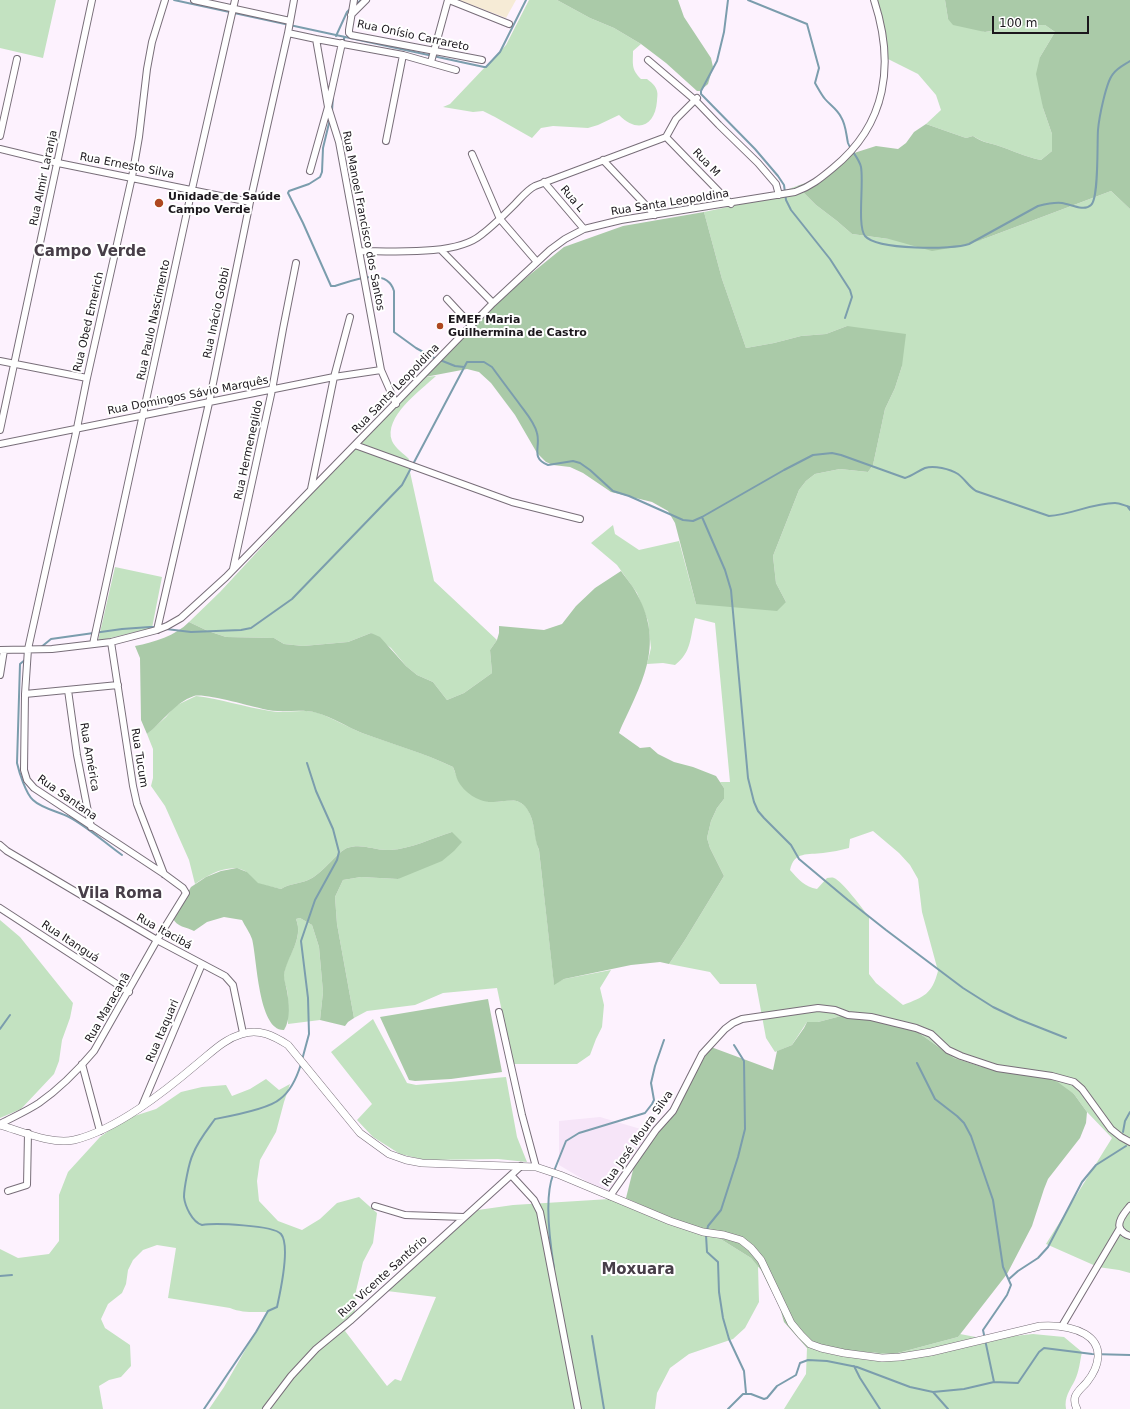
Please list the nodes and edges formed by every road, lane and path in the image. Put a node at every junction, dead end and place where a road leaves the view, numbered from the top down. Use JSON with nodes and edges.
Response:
{"nodes":[{"id":1,"x":92,"y":0,"type":"edge"},
{"id":2,"x":165,"y":0,"type":"edge"},
{"id":3,"x":194,"y":0,"type":"edge"},
{"id":4,"x":235,"y":0,"type":"edge"},
{"id":5,"x":294,"y":0,"type":"edge"},
{"id":6,"x":366,"y":0,"type":"edge"},
{"id":7,"x":448,"y":0,"type":"edge"},
{"id":8,"x":874,"y":0,"type":"edge"},
{"id":9,"x":354,"y":1,"type":"edge"},
{"id":10,"x":233,"y":9,"type":"junction"},
{"id":11,"x":352,"y":14,"type":"junction"},
{"id":12,"x":290,"y":21,"type":"junction"},
{"id":13,"x":509,"y":24,"type":"dead end"},
{"id":14,"x":288,"y":33,"type":"junction"},
{"id":15,"x":316,"y":39,"type":"junction"},
{"id":16,"x":342,"y":43,"type":"junction"},
{"id":17,"x":434,"y":53,"type":"junction"},
{"id":18,"x":403,"y":54,"type":"junction"},
{"id":19,"x":17,"y":59,"type":"dead end"},
{"id":20,"x":482,"y":60,"type":"dead end"},
{"id":21,"x":648,"y":60,"type":"dead end"},
{"id":22,"x":431,"y":62,"type":"junction"},
{"id":23,"x":456,"y":70,"type":"dead end"},
{"id":24,"x":696,"y":99,"type":"junction"},
{"id":25,"x":328,"y":109,"type":"junction"},
{"id":26,"x":0,"y":136,"type":"edge"},
{"id":27,"x":666,"y":137,"type":"junction"},
{"id":28,"x":386,"y":141,"type":"dead end"},
{"id":29,"x":0,"y":149,"type":"edge"},
{"id":30,"x":472,"y":154,"type":"dead end"},
{"id":31,"x":603,"y":160,"type":"junction"},
{"id":32,"x":58,"y":163,"type":"junction"},
{"id":33,"x":310,"y":171,"type":"dead end"},
{"id":34,"x":132,"y":177,"type":"junction"},
{"id":35,"x":544,"y":182,"type":"junction"},
{"id":36,"x":192,"y":189,"type":"junction"},
{"id":37,"x":779,"y":196,"type":"junction"},
{"id":38,"x":250,"y":202,"type":"junction"},
{"id":39,"x":731,"y":204,"type":"junction"},
{"id":40,"x":655,"y":215,"type":"junction"},
{"id":41,"x":500,"y":219,"type":"junction"},
{"id":42,"x":584,"y":229,"type":"junction"},
{"id":43,"x":441,"y":250,"type":"junction"},
{"id":44,"x":359,"y":251,"type":"junction"},
{"id":45,"x":537,"y":262,"type":"junction"},
{"id":46,"x":296,"y":263,"type":"dead end"},
{"id":47,"x":447,"y":299,"type":"dead end"},
{"id":48,"x":493,"y":303,"type":"junction"},
{"id":49,"x":350,"y":317,"type":"dead end"},
{"id":50,"x":472,"y":326,"type":"junction"},
{"id":51,"x":0,"y":361,"type":"edge"},
{"id":52,"x":14,"y":364,"type":"junction"},
{"id":53,"x":381,"y":370,"type":"junction"},
{"id":54,"x":334,"y":377,"type":"junction"},
{"id":55,"x":87,"y":378,"type":"junction"},
{"id":56,"x":272,"y":390,"type":"junction"},
{"id":57,"x":208,"y":402,"type":"junction"},
{"id":58,"x":396,"y":404,"type":"junction"},
{"id":59,"x":143,"y":416,"type":"junction"},
{"id":60,"x":77,"y":428,"type":"junction"},
{"id":61,"x":0,"y":430,"type":"edge"},
{"id":62,"x":0,"y":444,"type":"edge"},
{"id":63,"x":355,"y":445,"type":"junction"},
{"id":64,"x":311,"y":490,"type":"junction"},
{"id":65,"x":580,"y":519,"type":"dead end"},
{"id":66,"x":233,"y":570,"type":"junction"},
{"id":67,"x":157,"y":630,"type":"junction"},
{"id":68,"x":111,"y":642,"type":"junction"},
{"id":69,"x":93,"y":644,"type":"junction"},
{"id":70,"x":28,"y":648,"type":"junction"},
{"id":71,"x":2,"y":650,"type":"edge"},
{"id":72,"x":0,"y":675,"type":"edge"},
{"id":73,"x":118,"y":685,"type":"junction"},
{"id":74,"x":68,"y":690,"type":"junction"},
{"id":75,"x":25,"y":694,"type":"junction"},
{"id":76,"x":91,"y":827,"type":"junction"},
{"id":77,"x":0,"y":845,"type":"edge"},
{"id":78,"x":164,"y":874,"type":"junction"},
{"id":79,"x":186,"y":891,"type":"joint"},
{"id":80,"x":0,"y":908,"type":"edge"},
{"id":81,"x":157,"y":940,"type":"junction"},
{"id":82,"x":202,"y":964,"type":"junction"},
{"id":83,"x":129,"y":992,"type":"junction"},
{"id":84,"x":499,"y":1012,"type":"dead end"},
{"id":85,"x":243,"y":1033,"type":"junction"},
{"id":86,"x":82,"y":1064,"type":"junction"},
{"id":87,"x":142,"y":1106,"type":"junction"},
{"id":88,"x":0,"y":1124,"type":"edge"},
{"id":89,"x":100,"y":1131,"type":"junction"},
{"id":90,"x":28,"y":1133,"type":"junction"},
{"id":91,"x":1130,"y":1142,"type":"edge"},
{"id":92,"x":521,"y":1166,"type":"junction"},
{"id":93,"x":536,"y":1167,"type":"junction"},
{"id":94,"x":511,"y":1175,"type":"junction"},
{"id":95,"x":8,"y":1191,"type":"dead end"},
{"id":96,"x":610,"y":1196,"type":"junction"},
{"id":97,"x":374,"y":1206,"type":"dead end"},
{"id":98,"x":1130,"y":1206,"type":"edge"},
{"id":99,"x":464,"y":1217,"type":"junction"},
{"id":100,"x":1120,"y":1228,"type":"junction"},
{"id":101,"x":1130,"y":1236,"type":"edge"},
{"id":102,"x":1062,"y":1326,"type":"junction"},
{"id":103,"x":266,"y":1409,"type":"edge"},
{"id":104,"x":578,"y":1409,"type":"edge"},
{"id":105,"x":1077,"y":1409,"type":"edge"}],
"edges":[{"from":1,"to":32,"type":"street","name":"Rua Almir Laranja"},
{"from":2,"to":34,"type":"street","name":"Rua Obed Emerich"},
{"from":3,"to":10,"type":"street"},
{"from":4,"to":10,"type":"street","name":"Rua Paulo Nascimento"},
{"from":5,"to":12,"type":"street","name":"Rua Inácio Gobbi"},
{"from":6,"to":11,"type":"street"},
{"from":7,"to":13,"type":"street"},
{"from":7,"to":17,"type":"street"},
{"from":8,"to":37,"type":"street","name":"Rua Santa Leopoldina"},
{"from":9,"to":11,"type":"street","name":"Rua Onísio Carrareto"},
{"from":10,"to":12,"type":"street"},
{"from":10,"to":36,"type":"street","name":"Rua Paulo Nascimento"},
{"from":11,"to":17,"type":"street","name":"Rua Onísio Carrareto"},
{"from":12,"to":14,"type":"street","name":"Rua Inácio Gobbi"},
{"from":14,"to":15,"type":"street"},
{"from":14,"to":38,"type":"street","name":"Rua Inácio Gobbi"},
{"from":15,"to":16,"type":"street"},
{"from":15,"to":25,"type":"street","name":"Rua Manoel Francisco dos Santos"},
{"from":16,"to":18,"type":"street"},
{"from":16,"to":25,"type":"street"},
{"from":17,"to":20,"type":"street","name":"Rua Onísio Carrareto"},
{"from":17,"to":22,"type":"street"},
{"from":18,"to":22,"type":"street"},
{"from":18,"to":28,"type":"street"},
{"from":19,"to":26,"type":"street"},
{"from":21,"to":24,"type":"street"},
{"from":22,"to":23,"type":"street"},
{"from":24,"to":27,"type":"street"},
{"from":24,"to":37,"type":"street"},
{"from":25,"to":33,"type":"street"},
{"from":25,"to":44,"type":"street","name":"Rua Manoel Francisco dos Santos"},
{"from":27,"to":31,"type":"street"},
{"from":27,"to":39,"type":"street","name":"Rua M"},
{"from":29,"to":32,"type":"street","name":"Rua Ernesto Silva"},
{"from":30,"to":41,"type":"street"},
{"from":31,"to":35,"type":"street"},
{"from":31,"to":40,"type":"street"},
{"from":32,"to":34,"type":"street","name":"Rua Ernesto Silva"},
{"from":32,"to":52,"type":"street","name":"Rua Almir Laranja"},
{"from":34,"to":36,"type":"street","name":"Rua Ernesto Silva"},
{"from":34,"to":55,"type":"street","name":"Rua Obed Emerich"},
{"from":35,"to":41,"type":"street"},
{"from":35,"to":42,"type":"street","name":"Rua L"},
{"from":36,"to":38,"type":"street","name":"Rua Ernesto Silva"},
{"from":36,"to":59,"type":"street","name":"Rua Paulo Nascimento"},
{"from":37,"to":39,"type":"street","name":"Rua Santa Leopoldina"},
{"from":38,"to":57,"type":"street","name":"Rua Inácio Gobbi"},
{"from":39,"to":40,"type":"street","name":"Rua Santa Leopoldina"},
{"from":40,"to":42,"type":"street","name":"Rua Santa Leopoldina"},
{"from":41,"to":43,"type":"street"},
{"from":41,"to":45,"type":"street"},
{"from":42,"to":45,"type":"street","name":"Rua Santa Leopoldina"},
{"from":43,"to":44,"type":"street"},
{"from":43,"to":48,"type":"street"},
{"from":44,"to":53,"type":"street","name":"Rua Manoel Francisco dos Santos"},
{"from":45,"to":48,"type":"street","name":"Rua Santa Leopoldina"},
{"from":46,"to":56,"type":"street","name":"Rua Hermenegildo"},
{"from":47,"to":50,"type":"street"},
{"from":48,"to":50,"type":"street","name":"Rua Santa Leopoldina"},
{"from":49,"to":54,"type":"street"},
{"from":50,"to":58,"type":"street","name":"Rua Santa Leopoldina"},
{"from":51,"to":52,"type":"street"},
{"from":52,"to":55,"type":"street"},
{"from":52,"to":61,"type":"street","name":"Rua Almir Laranja"},
{"from":53,"to":54,"type":"street","name":"Rua Domingos Sávio Marquês"},
{"from":53,"to":58,"type":"street","name":"Rua Manoel Francisco dos Santos"},
{"from":54,"to":56,"type":"street","name":"Rua Domingos Sávio Marquês"},
{"from":54,"to":64,"type":"street"},
{"from":55,"to":60,"type":"street","name":"Rua Obed Emerich"},
{"from":56,"to":57,"type":"street","name":"Rua Domingos Sávio Marquês"},
{"from":56,"to":66,"type":"street","name":"Rua Hermenegildo"},
{"from":57,"to":59,"type":"street","name":"Rua Domingos Sávio Marquês"},
{"from":57,"to":67,"type":"street","name":"Rua Inácio Gobbi"},
{"from":58,"to":63,"type":"street","name":"Rua Santa Leopoldina"},
{"from":59,"to":60,"type":"street","name":"Rua Domingos Sávio Marquês"},
{"from":59,"to":69,"type":"street","name":"Rua Paulo Nascimento"},
{"from":60,"to":62,"type":"street","name":"Rua Domingos Sávio Marquês"},
{"from":60,"to":70,"type":"street","name":"Rua Obed Emerich"},
{"from":63,"to":64,"type":"street","name":"Rua Santa Leopoldina"},
{"from":63,"to":65,"type":"street"},
{"from":64,"to":66,"type":"street","name":"Rua Santa Leopoldina"},
{"from":66,"to":67,"type":"street","name":"Rua Santa Leopoldina"},
{"from":67,"to":68,"type":"street","name":"Rua Santa Leopoldina"},
{"from":68,"to":69,"type":"street","name":"Rua Santa Leopoldina"},
{"from":68,"to":73,"type":"street","name":"Rua Tucum"},
{"from":69,"to":70,"type":"street","name":"Rua Santa Leopoldina"},
{"from":70,"to":71,"type":"street","name":"Rua Santa Leopoldina"},
{"from":70,"to":75,"type":"street","name":"Rua Santana"},
{"from":71,"to":72,"type":"street"},
{"from":73,"to":74,"type":"street"},
{"from":73,"to":78,"type":"street","name":"Rua Tucum"},
{"from":74,"to":75,"type":"street"},
{"from":74,"to":76,"type":"street","name":"Rua América"},
{"from":75,"to":76,"type":"street","name":"Rua Santana"},
{"from":76,"to":78,"type":"street","name":"Rua Santana"},
{"from":77,"to":81,"type":"street","name":"Rua Itacibá"},
{"from":78,"to":79,"type":"street","name":"Rua Santana"},
{"from":79,"to":81,"type":"street","name":"Rua Maracanã"},
{"from":80,"to":83,"type":"street","name":"Rua Itanguá"},
{"from":81,"to":82,"type":"street","name":"Rua Itacibá"},
{"from":81,"to":83,"type":"street","name":"Rua Maracanã"},
{"from":82,"to":85,"type":"street","name":"Rua Itacibá"},
{"from":82,"to":87,"type":"street","name":"Rua Itaquari"},
{"from":83,"to":86,"type":"street","name":"Rua Maracanã"},
{"from":84,"to":93,"type":"street"},
{"from":85,"to":87,"type":"street"},
{"from":85,"to":92,"type":"street"},
{"from":86,"to":88,"type":"street","name":"Rua Maracanã"},
{"from":86,"to":89,"type":"street"},
{"from":87,"to":89,"type":"street"},
{"from":88,"to":90,"type":"street"},
{"from":89,"to":90,"type":"street"},
{"from":90,"to":95,"type":"street"},
{"from":91,"to":96,"type":"street","name":"Rua José Moura Silva"},
{"from":92,"to":93,"type":"street"},
{"from":92,"to":94,"type":"street","name":"Rua Vicente Santório"},
{"from":93,"to":96,"type":"street"},
{"from":94,"to":99,"type":"street","name":"Rua Vicente Santório"},
{"from":94,"to":104,"type":"street"},
{"from":96,"to":102,"type":"street"},
{"from":97,"to":99,"type":"street"},
{"from":98,"to":100,"type":"street"},
{"from":99,"to":103,"type":"street","name":"Rua Vicente Santório"},
{"from":100,"to":101,"type":"street"},
{"from":100,"to":102,"type":"street"},
{"from":102,"to":105,"type":"street"}]}
